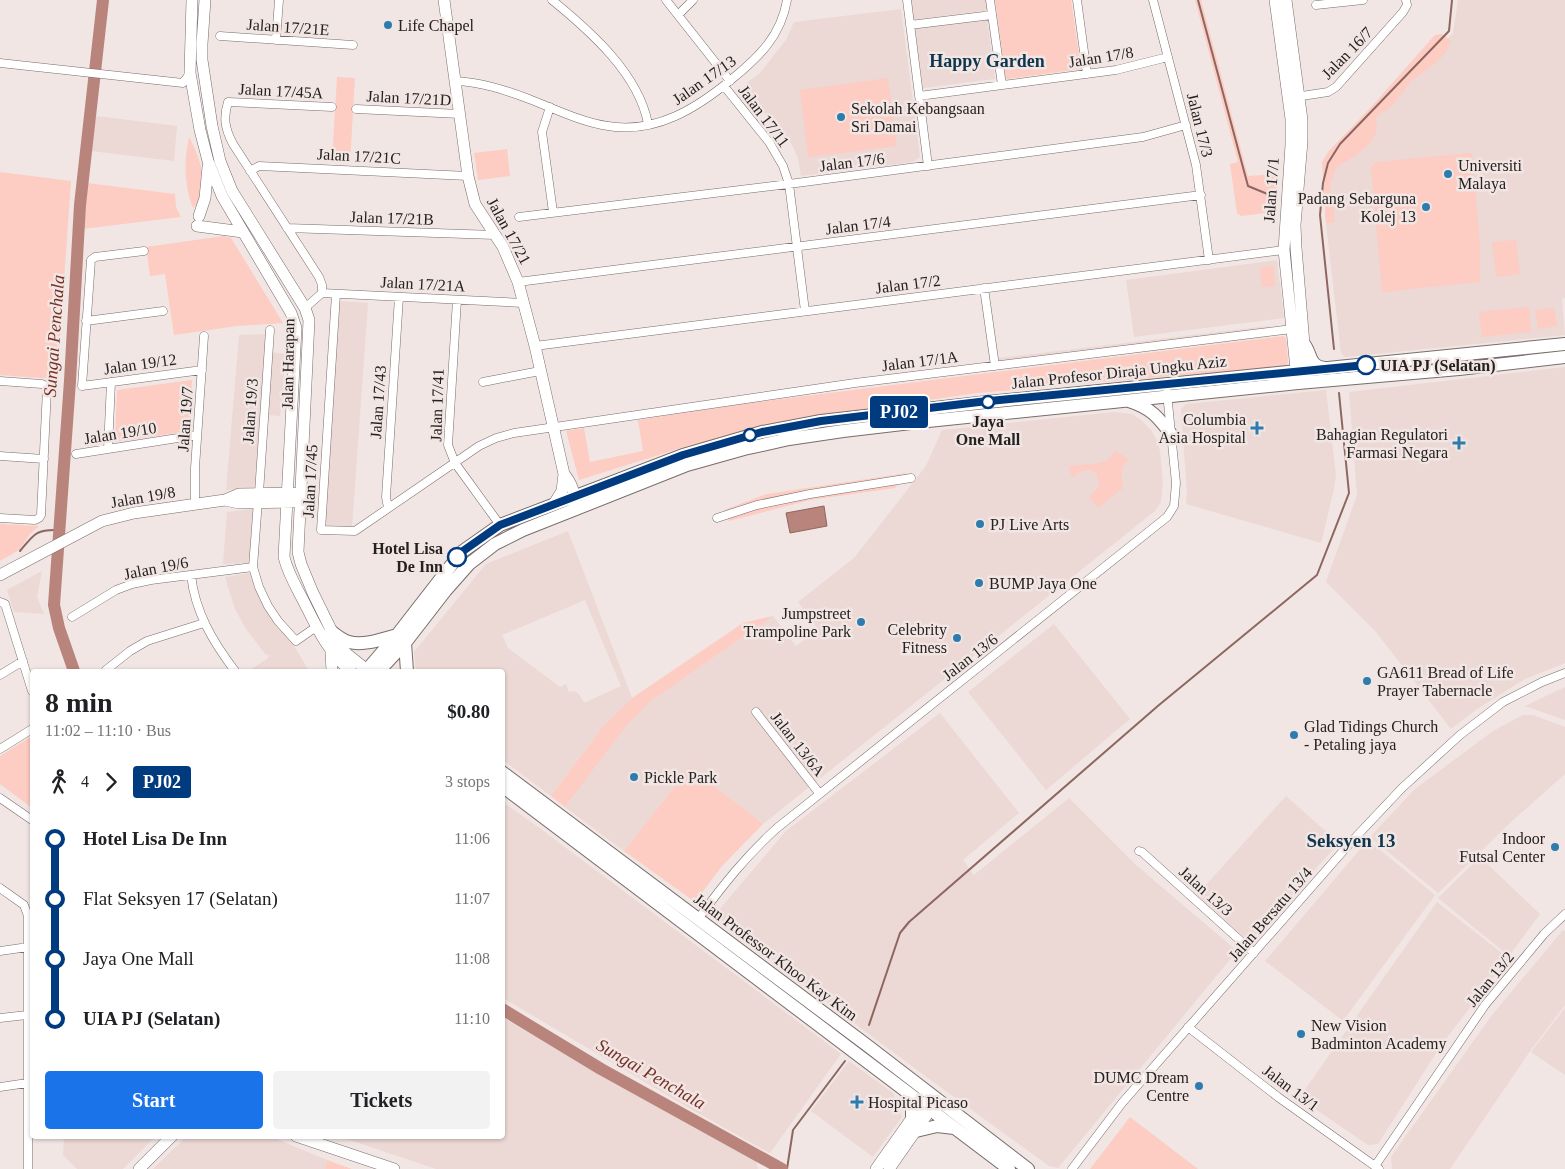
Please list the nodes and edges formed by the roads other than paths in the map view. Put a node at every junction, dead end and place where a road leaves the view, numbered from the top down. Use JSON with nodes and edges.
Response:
{"nodes":[{"id":1,"x":192,"y":0,"type":"edge"},
{"id":2,"x":204,"y":0,"type":"edge"},
{"id":3,"x":279,"y":0,"type":"edge"},
{"id":4,"x":444,"y":0,"type":"edge"},
{"id":5,"x":552,"y":0,"type":"edge"},
{"id":6,"x":666,"y":0,"type":"edge"},
{"id":7,"x":693,"y":0,"type":"edge"},
{"id":8,"x":786,"y":0,"type":"edge"},
{"id":9,"x":907,"y":0,"type":"edge"},
{"id":10,"x":990,"y":0,"type":"edge"},
{"id":11,"x":1077,"y":0,"type":"edge"},
{"id":12,"x":1152,"y":0,"type":"edge"},
{"id":13,"x":1275,"y":0,"type":"edge"},
{"id":14,"x":1286,"y":0,"type":"edge"},
{"id":15,"x":1363,"y":0,"type":"edge"},
{"id":16,"x":1406,"y":0,"type":"edge"},
{"id":17,"x":1316,"y":5,"type":"dead end"},
{"id":18,"x":992,"y":14,"type":"junction"},
{"id":19,"x":678,"y":15,"type":"junction"},
{"id":20,"x":910,"y":24,"type":"junction"},
{"id":21,"x":220,"y":36,"type":"dead end"},
{"id":22,"x":276,"y":40,"type":"junction"},
{"id":23,"x":353,"y":45,"type":"dead end"},
{"id":24,"x":1168,"y":57,"type":"junction"},
{"id":25,"x":0,"y":62,"type":"edge"},
{"id":26,"x":190,"y":73,"type":"junction"},
{"id":27,"x":1087,"y":74,"type":"junction"},
{"id":28,"x":455,"y":81,"type":"junction"},
{"id":29,"x":727,"y":84,"type":"junction"},
{"id":30,"x":1002,"y":86,"type":"junction"},
{"id":31,"x":919,"y":96,"type":"junction"},
{"id":32,"x":1294,"y":97,"type":"junction"},
{"id":33,"x":332,"y":107,"type":"dead end"},
{"id":34,"x":550,"y":107,"type":"junction"},
{"id":35,"x":356,"y":109,"type":"dead end"},
{"id":36,"x":460,"y":114,"type":"junction"},
{"id":37,"x":648,"y":124,"type":"junction"},
{"id":38,"x":1186,"y":125,"type":"junction"},
{"id":39,"x":208,"y":161,"type":"junction"},
{"id":40,"x":928,"y":166,"type":"junction"},
{"id":41,"x":250,"y":171,"type":"junction"},
{"id":42,"x":468,"y":176,"type":"junction"},
{"id":43,"x":789,"y":184,"type":"junction"},
{"id":44,"x":1201,"y":195,"type":"junction"},
{"id":45,"x":553,"y":212,"type":"junction"},
{"id":46,"x":519,"y":217,"type":"dead end"},
{"id":47,"x":287,"y":228,"type":"junction"},
{"id":48,"x":243,"y":232,"type":"junction"},
{"id":49,"x":495,"y":235,"type":"junction"},
{"id":50,"x":796,"y":247,"type":"junction"},
{"id":51,"x":144,"y":250,"type":"dead end"},
{"id":52,"x":1284,"y":250,"type":"junction"},
{"id":53,"x":1209,"y":260,"type":"junction"},
{"id":54,"x":518,"y":282,"type":"junction"},
{"id":55,"x":984,"y":288,"type":"junction"},
{"id":56,"x":322,"y":293,"type":"junction"},
{"id":57,"x":336,"y":294,"type":"junction"},
{"id":58,"x":399,"y":297,"type":"junction"},
{"id":59,"x":457,"y":300,"type":"junction"},
{"id":60,"x":523,"y":303,"type":"junction"},
{"id":61,"x":305,"y":308,"type":"junction"},
{"id":62,"x":163,"y":311,"type":"dead end"},
{"id":63,"x":805,"y":311,"type":"junction"},
{"id":64,"x":86,"y":321,"type":"junction"},
{"id":65,"x":1292,"y":329,"type":"junction"},
{"id":66,"x":270,"y":330,"type":"dead end"},
{"id":67,"x":204,"y":336,"type":"dead end"},
{"id":68,"x":1304,"y":344,"type":"junction"},
{"id":69,"x":1565,"y":344,"type":"edge"},
{"id":70,"x":535,"y":346,"type":"junction"},
{"id":71,"x":1565,"y":357,"type":"edge"},
{"id":72,"x":994,"y":366,"type":"junction"},
{"id":73,"x":1330,"y":368,"type":"junction"},
{"id":74,"x":202,"y":370,"type":"junction"},
{"id":75,"x":540,"y":370,"type":"junction"},
{"id":76,"x":1301,"y":377,"type":"junction"},
{"id":77,"x":0,"y":381,"type":"edge"},
{"id":78,"x":111,"y":382,"type":"junction"},
{"id":79,"x":483,"y":382,"type":"dead end"},
{"id":80,"x":1167,"y":390,"type":"junction"},
{"id":81,"x":1127,"y":400,"type":"junction"},
{"id":82,"x":552,"y":427,"type":"junction"},
{"id":83,"x":1171,"y":434,"type":"junction"},
{"id":84,"x":198,"y":435,"type":"junction"},
{"id":85,"x":108,"y":449,"type":"junction"},
{"id":86,"x":76,"y":454,"type":"dead end"},
{"id":87,"x":0,"y":456,"type":"edge"},
{"id":88,"x":44,"y":459,"type":"junction"},
{"id":89,"x":455,"y":463,"type":"junction"},
{"id":90,"x":564,"y":474,"type":"junction"},
{"id":91,"x":911,"y":478,"type":"dead end"},
{"id":92,"x":258,"y":497,"type":"junction"},
{"id":93,"x":574,"y":497,"type":"junction"},
{"id":94,"x":286,"y":498,"type":"junction"},
{"id":95,"x":300,"y":498,"type":"junction"},
{"id":96,"x":195,"y":504,"type":"junction"},
{"id":97,"x":388,"y":508,"type":"junction"},
{"id":98,"x":557,"y":509,"type":"junction"},
{"id":99,"x":0,"y":518,"type":"edge"},
{"id":100,"x":717,"y":518,"type":"dead end"},
{"id":101,"x":500,"y":525,"type":"junction"},
{"id":102,"x":253,"y":567,"type":"junction"},
{"id":103,"x":0,"y":575,"type":"edge"},
{"id":104,"x":191,"y":575,"type":"junction"},
{"id":105,"x":0,"y":602,"type":"edge"},
{"id":106,"x":72,"y":617,"type":"dead end"},
{"id":107,"x":204,"y":623,"type":"junction"},
{"id":108,"x":316,"y":627,"type":"junction"},
{"id":109,"x":331,"y":631,"type":"junction"},
{"id":110,"x":401,"y":639,"type":"junction"},
{"id":111,"x":331,"y":652,"type":"junction"},
{"id":112,"x":23,"y":661,"type":"junction"},
{"id":113,"x":107,"y":669,"type":"edge"},
{"id":114,"x":234,"y":669,"type":"edge"},
{"id":115,"x":332,"y":669,"type":"edge"},
{"id":116,"x":348,"y":669,"type":"edge"},
{"id":117,"x":368,"y":669,"type":"edge"},
{"id":118,"x":373,"y":669,"type":"edge"},
{"id":119,"x":407,"y":669,"type":"edge"},
{"id":120,"x":1565,"y":673,"type":"edge"},
{"id":121,"x":0,"y":675,"type":"edge"},
{"id":122,"x":30,"y":684,"type":"edge"},
{"id":123,"x":756,"y":712,"type":"dead end"},
{"id":124,"x":30,"y":730,"type":"edge"},
{"id":125,"x":0,"y":749,"type":"edge"},
{"id":126,"x":505,"y":774,"type":"edge"},
{"id":127,"x":505,"y":788,"type":"edge"},
{"id":128,"x":819,"y":793,"type":"junction"},
{"id":129,"x":0,"y":798,"type":"edge"},
{"id":130,"x":30,"y":819,"type":"edge"},
{"id":131,"x":1139,"y":851,"type":"dead end"},
{"id":132,"x":0,"y":888,"type":"edge"},
{"id":133,"x":1565,"y":914,"type":"edge"},
{"id":134,"x":698,"y":919,"type":"junction"},
{"id":135,"x":28,"y":947,"type":"junction"},
{"id":136,"x":0,"y":951,"type":"edge"},
{"id":137,"x":1254,"y":953,"type":"junction"},
{"id":138,"x":27,"y":1015,"type":"junction"},
{"id":139,"x":0,"y":1018,"type":"edge"},
{"id":140,"x":1188,"y":1027,"type":"junction"},
{"id":141,"x":909,"y":1078,"type":"junction"},
{"id":142,"x":27,"y":1083,"type":"junction"},
{"id":143,"x":0,"y":1087,"type":"edge"},
{"id":144,"x":907,"y":1092,"type":"junction"},
{"id":145,"x":927,"y":1106,"type":"junction"},
{"id":146,"x":912,"y":1118,"type":"junction"},
{"id":147,"x":966,"y":1121,"type":"junction"},
{"id":148,"x":954,"y":1128,"type":"junction"},
{"id":149,"x":916,"y":1131,"type":"junction"},
{"id":150,"x":169,"y":1139,"type":"edge"},
{"id":151,"x":306,"y":1139,"type":"edge"},
{"id":152,"x":1377,"y":1168,"type":"edge"},
{"id":153,"x":28,"y":1169,"type":"edge"},
{"id":154,"x":139,"y":1169,"type":"edge"},
{"id":155,"x":394,"y":1169,"type":"edge"},
{"id":156,"x":883,"y":1169,"type":"edge"},
{"id":157,"x":1009,"y":1169,"type":"edge"},
{"id":158,"x":1028,"y":1169,"type":"edge"},
{"id":159,"x":1072,"y":1169,"type":"edge"}],
"edges":[{"from":1,"to":26,"type":"main road","name":"Jalan Harapan"},
{"from":2,"to":61,"type":"main road","name":"Jalan Harapan"},
{"from":3,"to":22,"type":"street"},
{"from":4,"to":28,"type":"main road","name":"Jalan 17/21"},
{"from":5,"to":37,"type":"street"},
{"from":6,"to":19,"type":"street","name":"Jalan 17/11"},
{"from":7,"to":19,"type":"street"},
{"from":8,"to":29,"type":"street","name":"Jalan 17/13"},
{"from":9,"to":20,"type":"street"},
{"from":10,"to":18,"type":"street"},
{"from":11,"to":27,"type":"street"},
{"from":12,"to":24,"type":"street","name":"Jalan 17/3"},
{"from":13,"to":32,"type":"main road","name":"Jalan 17/1"},
{"from":14,"to":32,"type":"main road","name":"Jalan 17/1"},
{"from":15,"to":17,"type":"street"},
{"from":16,"to":32,"type":"street","name":"Jalan 16/7"},
{"from":18,"to":20,"type":"street"},
{"from":18,"to":30,"type":"street"},
{"from":19,"to":29,"type":"street","name":"Jalan 17/11"},
{"from":20,"to":31,"type":"street"},
{"from":21,"to":22,"type":"street","name":"Jalan 17/21E"},
{"from":22,"to":23,"type":"street","name":"Jalan 17/21E"},
{"from":24,"to":27,"type":"street","name":"Jalan 17/8"},
{"from":24,"to":38,"type":"street","name":"Jalan 17/3"},
{"from":25,"to":26,"type":"street"},
{"from":26,"to":39,"type":"main road","name":"Jalan Harapan"},
{"from":27,"to":30,"type":"street","name":"Jalan 17/8"},
{"from":28,"to":34,"type":"street","name":"Jalan 17/13"},
{"from":28,"to":36,"type":"main road","name":"Jalan 17/21"},
{"from":29,"to":37,"type":"street","name":"Jalan 17/13"},
{"from":29,"to":43,"type":"street","name":"Jalan 17/11"},
{"from":30,"to":31,"type":"street","name":"Jalan 17/8"},
{"from":31,"to":40,"type":"street"},
{"from":32,"to":52,"type":"main road","name":"Jalan 17/1"},
{"from":32,"to":68,"type":"main road","name":"Jalan 17/1"},
{"from":33,"to":41,"type":"street","name":"Jalan 17/45A"},
{"from":34,"to":37,"type":"street","name":"Jalan 17/13"},
{"from":34,"to":45,"type":"street"},
{"from":35,"to":36,"type":"street","name":"Jalan 17/21D"},
{"from":36,"to":42,"type":"main road","name":"Jalan 17/21"},
{"from":38,"to":40,"type":"street","name":"Jalan 17/6"},
{"from":38,"to":44,"type":"street","name":"Jalan 17/3"},
{"from":39,"to":48,"type":"main road","name":"Jalan Harapan"},
{"from":39,"to":48,"type":"main road"},
{"from":40,"to":43,"type":"street","name":"Jalan 17/6"},
{"from":41,"to":42,"type":"street","name":"Jalan 17/21C"},
{"from":41,"to":47,"type":"street"},
{"from":42,"to":49,"type":"main road","name":"Jalan 17/21"},
{"from":43,"to":45,"type":"street","name":"Jalan 17/6"},
{"from":43,"to":50,"type":"street","name":"Jalan 17/11"},
{"from":44,"to":50,"type":"street","name":"Jalan 17/4"},
{"from":44,"to":53,"type":"street","name":"Jalan 17/3"},
{"from":45,"to":46,"type":"street","name":"Jalan 17/6"},
{"from":47,"to":49,"type":"street","name":"Jalan 17/21B"},
{"from":47,"to":56,"type":"street"},
{"from":48,"to":94,"type":"main road","name":"Jalan Harapan"},
{"from":49,"to":54,"type":"main road","name":"Jalan 17/21"},
{"from":50,"to":54,"type":"street","name":"Jalan 17/4"},
{"from":50,"to":63,"type":"street","name":"Jalan 17/11"},
{"from":51,"to":64,"type":"street"},
{"from":52,"to":53,"type":"street","name":"Jalan 17/2"},
{"from":52,"to":65,"type":"main road","name":"Jalan 17/1"},
{"from":53,"to":55,"type":"street","name":"Jalan 17/2"},
{"from":54,"to":60,"type":"main road","name":"Jalan 17/21"},
{"from":55,"to":63,"type":"street","name":"Jalan 17/2"},
{"from":55,"to":72,"type":"street"},
{"from":56,"to":57,"type":"street","name":"Jalan 17/21A"},
{"from":56,"to":61,"type":"street"},
{"from":57,"to":58,"type":"street","name":"Jalan 17/21A"},
{"from":57,"to":97,"type":"street","name":"Jalan 17/45"},
{"from":58,"to":59,"type":"street","name":"Jalan 17/21A"},
{"from":58,"to":97,"type":"street","name":"Jalan 17/43"},
{"from":59,"to":60,"type":"street","name":"Jalan 17/21A"},
{"from":59,"to":89,"type":"street","name":"Jalan 17/41"},
{"from":60,"to":70,"type":"main road","name":"Jalan 17/21"},
{"from":61,"to":95,"type":"main road","name":"Jalan Harapan"},
{"from":62,"to":64,"type":"street"},
{"from":63,"to":70,"type":"street","name":"Jalan 17/2"},
{"from":64,"to":78,"type":"street","name":"Jalan 19/12"},
{"from":65,"to":72,"type":"street","name":"Jalan 17/1A"},
{"from":65,"to":76,"type":"main road","name":"Jalan 17/1"},
{"from":66,"to":92,"type":"street","name":"Jalan 19/3"},
{"from":67,"to":74,"type":"street","name":"Jalan 19/7"},
{"from":68,"to":73,"type":"main road"},
{"from":68,"to":76,"type":"main road","name":"Jalan 17/1"},
{"from":69,"to":73,"type":"main road","name":"Jalan Profesor Diraja Ungku Aziz"},
{"from":70,"to":75,"type":"main road","name":"Jalan 17/21"},
{"from":71,"to":76,"type":"main road","name":"Jalan Profesor Diraja Ungku Aziz"},
{"from":72,"to":82,"type":"street","name":"Jalan 17/1A"},
{"from":73,"to":76,"type":"main road","name":"Jalan Profesor Diraja Ungku Aziz"},
{"from":74,"to":78,"type":"street","name":"Jalan 19/12"},
{"from":74,"to":84,"type":"street","name":"Jalan 19/7"},
{"from":75,"to":79,"type":"street"},
{"from":75,"to":82,"type":"main road","name":"Jalan 17/21"},
{"from":76,"to":80,"type":"main road","name":"Jalan Profesor Diraja Ungku Aziz"},
{"from":77,"to":88,"type":"street"},
{"from":78,"to":85,"type":"street"},
{"from":80,"to":81,"type":"main road","name":"Jalan Profesor Diraja Ungku Aziz"},
{"from":80,"to":83,"type":"street","name":"Jalan 13/6"},
{"from":80,"to":93,"type":"main road","name":"Jalan Profesor Diraja Ungku Aziz"},
{"from":81,"to":83,"type":"main road"},
{"from":81,"to":98,"type":"main road","name":"Jalan Profesor Diraja Ungku Aziz"},
{"from":82,"to":89,"type":"street","name":"Jalan 17/45"},
{"from":82,"to":90,"type":"main road","name":"Jalan 17/21"},
{"from":83,"to":128,"type":"street","name":"Jalan 13/6"},
{"from":84,"to":85,"type":"street","name":"Jalan 19/10"},
{"from":84,"to":96,"type":"street","name":"Jalan 19/7"},
{"from":85,"to":86,"type":"street","name":"Jalan 19/10"},
{"from":87,"to":88,"type":"street"},
{"from":88,"to":99,"type":"street"},
{"from":89,"to":97,"type":"street","name":"Jalan 17/45"},
{"from":89,"to":101,"type":"street","name":"Jalan 17/41"},
{"from":90,"to":93,"type":"main road","name":"Jalan 17/21"},
{"from":90,"to":98,"type":"main road","name":"Jalan 17/21"},
{"from":91,"to":100,"type":"street"},
{"from":92,"to":94,"type":"main road","name":"Jalan 19/8"},
{"from":92,"to":96,"type":"main road","name":"Jalan 19/8"},
{"from":92,"to":102,"type":"street","name":"Jalan 19/3"},
{"from":93,"to":98,"type":"main road","name":"Jalan Profesor Diraja Ungku Aziz"},
{"from":94,"to":95,"type":"main road","name":"Jalan 19/8"},
{"from":94,"to":108,"type":"main road","name":"Jalan Harapan"},
{"from":95,"to":109,"type":"main road","name":"Jalan Harapan"},
{"from":96,"to":103,"type":"main road","name":"Jalan 19/8"},
{"from":98,"to":101,"type":"main road","name":"Jalan Profesor Diraja Ungku Aziz"},
{"from":98,"to":110,"type":"main road","name":"Jalan Profesor Diraja Ungku Aziz"},
{"from":101,"to":110,"type":"main road","name":"Jalan Profesor Diraja Ungku Aziz"},
{"from":102,"to":104,"type":"street","name":"Jalan 19/6"},
{"from":102,"to":108,"type":"street","name":"Jalan 19/3"},
{"from":104,"to":106,"type":"street","name":"Jalan 19/6"},
{"from":104,"to":107,"type":"street"},
{"from":105,"to":112,"type":"street"},
{"from":107,"to":113,"type":"street"},
{"from":107,"to":114,"type":"street"},
{"from":108,"to":111,"type":"main road","name":"Jalan Harapan"},
{"from":109,"to":110,"type":"main road"},
{"from":109,"to":117,"type":"main road","name":"Jalan Harapan"},
{"from":110,"to":118,"type":"main road","name":"Jalan Profesor Diraja Ungku Aziz"},
{"from":110,"to":119,"type":"main road"},
{"from":111,"to":115,"type":"main road"},
{"from":111,"to":116,"type":"main road","name":"Jalan Harapan"},
{"from":112,"to":121,"type":"street"},
{"from":112,"to":122,"type":"street"},
{"from":120,"to":137,"type":"street","name":"Jalan Bersatu 13/4"},
{"from":123,"to":128,"type":"street","name":"Jalan 13/6A"},
{"from":124,"to":125,"type":"street"},
{"from":126,"to":134,"type":"main road","name":"Jalan Professor Khoo Kay Kim"},
{"from":127,"to":144,"type":"main road","name":"Jalan Professor Khoo Kay Kim"},
{"from":128,"to":134,"type":"street","name":"Jalan 13/6"},
{"from":129,"to":130,"type":"street"},
{"from":131,"to":137,"type":"street","name":"Jalan 13/3"},
{"from":132,"to":135,"type":"street"},
{"from":133,"to":152,"type":"street","name":"Jalan 13/2"},
{"from":134,"to":141,"type":"main road","name":"Jalan Professor Khoo Kay Kim"},
{"from":135,"to":136,"type":"street"},
{"from":135,"to":138,"type":"street"},
{"from":137,"to":140,"type":"street","name":"Jalan Bersatu 13/4"},
{"from":138,"to":139,"type":"street"},
{"from":138,"to":142,"type":"street"},
{"from":140,"to":152,"type":"street","name":"Jalan 13/1"},
{"from":140,"to":159,"type":"street","name":"Jalan Bersatu 13/4"},
{"from":141,"to":145,"type":"main road"},
{"from":141,"to":147,"type":"main road","name":"Jalan Professor Khoo Kay Kim"},
{"from":142,"to":143,"type":"street"},
{"from":142,"to":153,"type":"street"},
{"from":144,"to":145,"type":"main road","name":"Jalan Professor Khoo Kay Kim"},
{"from":144,"to":146,"type":"main road"},
{"from":145,"to":146,"type":"main road"},
{"from":145,"to":147,"type":"main road"},
{"from":145,"to":148,"type":"main road","name":"Jalan Professor Khoo Kay Kim"},
{"from":145,"to":149,"type":"main road"},
{"from":146,"to":156,"type":"main road"},
{"from":147,"to":158,"type":"main road","name":"Jalan Professor Khoo Kay Kim"},
{"from":148,"to":149,"type":"main road"},
{"from":148,"to":157,"type":"main road","name":"Jalan Professor Khoo Kay Kim"},
{"from":149,"to":156,"type":"main road"},
{"from":150,"to":154,"type":"main road"},
{"from":151,"to":155,"type":"main road"}]}
